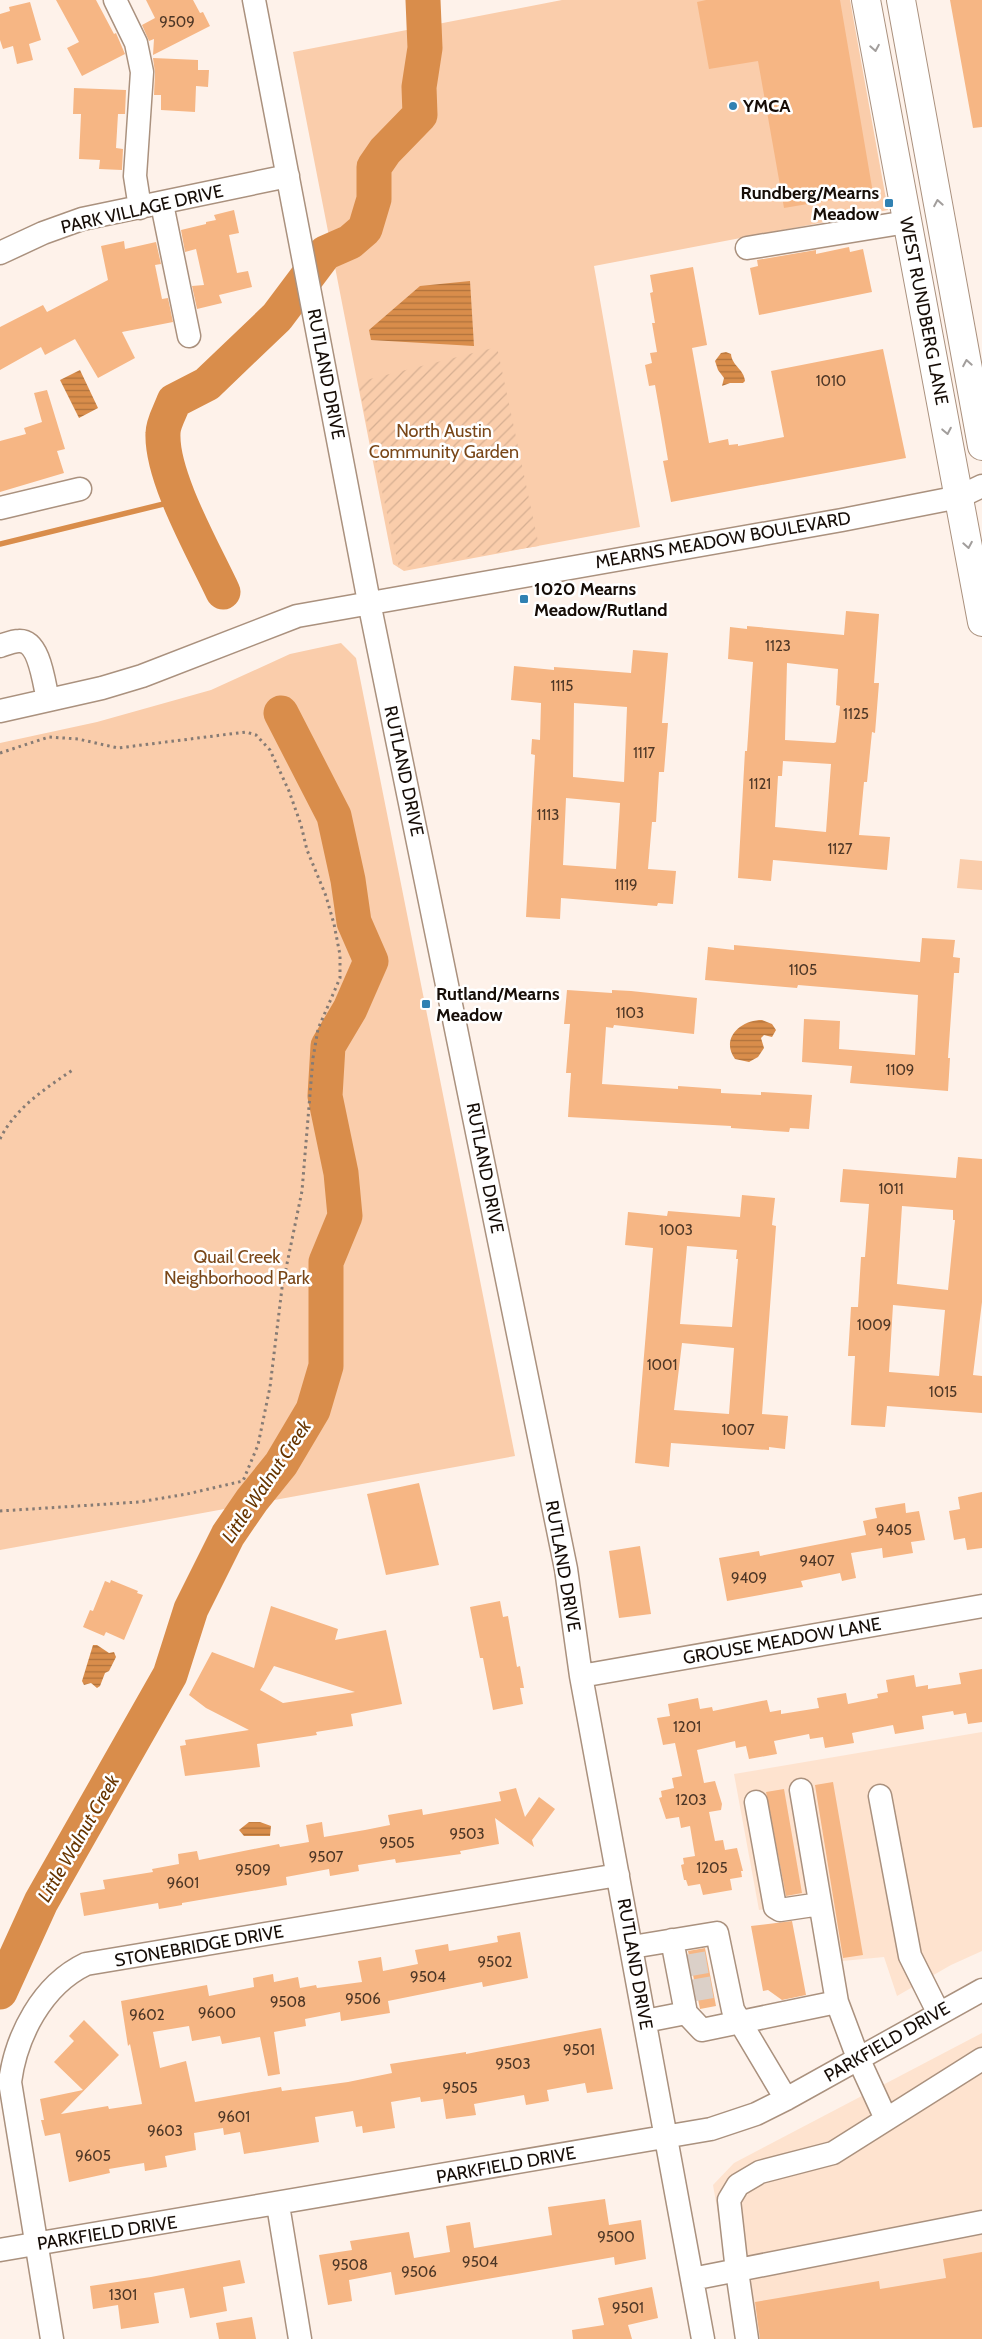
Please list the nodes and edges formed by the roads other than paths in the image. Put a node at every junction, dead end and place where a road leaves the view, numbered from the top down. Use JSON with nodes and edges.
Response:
{"nodes":[{"id":1,"x":114,"y":0,"type":"edge"},
{"id":2,"x":254,"y":0,"type":"edge"},
{"id":3,"x":866,"y":0,"type":"edge"},
{"id":4,"x":901,"y":0,"type":"edge"},
{"id":5,"x":288,"y":176,"type":"junction"},
{"id":6,"x":162,"y":204,"type":"junction"},
{"id":7,"x":140,"y":208,"type":"junction"},
{"id":8,"x":907,"y":222,"type":"junction"},
{"id":9,"x":747,"y":248,"type":"dead end"},
{"id":10,"x":0,"y":254,"type":"edge"},
{"id":11,"x":189,"y":336,"type":"dead end"},
{"id":12,"x":982,"y":446,"type":"edge"},
{"id":13,"x":80,"y":489,"type":"dead end"},
{"id":14,"x":971,"y":491,"type":"edge"},
{"id":15,"x":0,"y":508,"type":"edge"},
{"id":16,"x":369,"y":602,"type":"junction"},
{"id":17,"x":982,"y":622,"type":"edge"},
{"id":18,"x":0,"y":646,"type":"edge"},
{"id":19,"x":48,"y":700,"type":"junction"},
{"id":20,"x":0,"y":710,"type":"edge"},
{"id":21,"x":982,"y":1606,"type":"edge"},
{"id":22,"x":582,"y":1676,"type":"junction"},
{"id":23,"x":801,"y":1790,"type":"dead end"},
{"id":24,"x":880,"y":1796,"type":"dead end"},
{"id":25,"x":756,"y":1802,"type":"dead end"},
{"id":26,"x":618,"y":1875,"type":"junction"},
{"id":27,"x":820,"y":1904,"type":"junction"},
{"id":28,"x":672,"y":1940,"type":"junction"},
{"id":29,"x":632,"y":1947,"type":"junction"},
{"id":30,"x":982,"y":1990,"type":"edge"},
{"id":31,"x":686,"y":1998,"type":"junction"},
{"id":32,"x":837,"y":2002,"type":"junction"},
{"id":33,"x":938,"y":2012,"type":"junction"},
{"id":34,"x":645,"y":2021,"type":"junction"},
{"id":35,"x":740,"y":2021,"type":"junction"},
{"id":36,"x":858,"y":2058,"type":"junction"},
{"id":37,"x":982,"y":2059,"type":"edge"},
{"id":38,"x":786,"y":2099,"type":"junction"},
{"id":39,"x":886,"y":2119,"type":"junction"},
{"id":40,"x":667,"y":2137,"type":"junction"},
{"id":41,"x":278,"y":2205,"type":"junction"},
{"id":42,"x":982,"y":2222,"type":"edge"},
{"id":43,"x":36,"y":2245,"type":"junction"},
{"id":44,"x":0,"y":2250,"type":"edge"},
{"id":45,"x":736,"y":2271,"type":"junction"},
{"id":46,"x":692,"y":2279,"type":"junction"},
{"id":47,"x":52,"y":2339,"type":"edge"},
{"id":48,"x":300,"y":2339,"type":"edge"},
{"id":49,"x":703,"y":2339,"type":"edge"},
{"id":50,"x":748,"y":2339,"type":"edge"}],
"edges":[{"from":1,"to":7,"type":"street"},
{"from":2,"to":5,"type":"street","name":"RUTLAND DRIVE"},
{"from":3,"to":8,"type":"main road","name":"WEST RUNDBERG LANE","one_way":true},
{"from":12,"to":4,"type":"main road","name":"WEST RUNDBERG LANE","one_way":true},
{"from":5,"to":6,"type":"street","name":"PARK VILLAGE DRIVE"},
{"from":5,"to":16,"type":"street","name":"RUTLAND DRIVE"},
{"from":6,"to":7,"type":"street","name":"PARK VILLAGE DRIVE"},
{"from":6,"to":11,"type":"street"},
{"from":7,"to":10,"type":"street","name":"PARK VILLAGE DRIVE"},
{"from":8,"to":9,"type":"street"},
{"from":8,"to":14,"type":"main road","name":"WEST RUNDBERG LANE","one_way":true},
{"from":13,"to":15,"type":"street"},
{"from":14,"to":16,"type":"street","name":"MEARNS MEADOW BOULEVARD"},
{"from":14,"to":17,"type":"main road","name":"WEST RUNDBERG LANE","one_way":true},
{"from":16,"to":19,"type":"street","name":"MEARNS MEADOW BOULEVARD"},
{"from":16,"to":22,"type":"street","name":"RUTLAND DRIVE"},
{"from":18,"to":19,"type":"street"},
{"from":19,"to":20,"type":"street","name":"MEARNS MEADOW BOULEVARD"},
{"from":21,"to":22,"type":"street","name":"GROUSE MEADOW LANE"},
{"from":22,"to":26,"type":"street","name":"RUTLAND DRIVE"},
{"from":23,"to":27,"type":"street"},
{"from":24,"to":33,"type":"street"},
{"from":25,"to":27,"type":"street"},
{"from":26,"to":29,"type":"street","name":"RUTLAND DRIVE"},
{"from":26,"to":43,"type":"street","name":"STONEBRIDGE DRIVE"},
{"from":27,"to":32,"type":"street"},
{"from":28,"to":29,"type":"street"},
{"from":28,"to":31,"type":"street"},
{"from":28,"to":35,"type":"street"},
{"from":29,"to":34,"type":"street","name":"RUTLAND DRIVE"},
{"from":30,"to":33,"type":"street","name":"PARKFIELD DRIVE"},
{"from":31,"to":34,"type":"street"},
{"from":31,"to":35,"type":"street"},
{"from":32,"to":35,"type":"street"},
{"from":32,"to":36,"type":"street"},
{"from":33,"to":36,"type":"street","name":"PARKFIELD DRIVE"},
{"from":34,"to":40,"type":"street","name":"RUTLAND DRIVE"},
{"from":35,"to":38,"type":"street"},
{"from":36,"to":38,"type":"street","name":"PARKFIELD DRIVE"},
{"from":36,"to":39,"type":"street"},
{"from":37,"to":39,"type":"street"},
{"from":38,"to":40,"type":"street","name":"PARKFIELD DRIVE"},
{"from":39,"to":45,"type":"street"},
{"from":40,"to":41,"type":"street","name":"PARKFIELD DRIVE"},
{"from":40,"to":46,"type":"street","name":"RUTLAND DRIVE"},
{"from":41,"to":43,"type":"street","name":"PARKFIELD DRIVE"},
{"from":41,"to":48,"type":"street"},
{"from":42,"to":45,"type":"street"},
{"from":43,"to":44,"type":"street","name":"PARKFIELD DRIVE"},
{"from":43,"to":47,"type":"street","name":"STONEBRIDGE DRIVE"},
{"from":45,"to":46,"type":"street"},
{"from":45,"to":50,"type":"street"},
{"from":46,"to":49,"type":"street","name":"RUTLAND DRIVE"}]}
